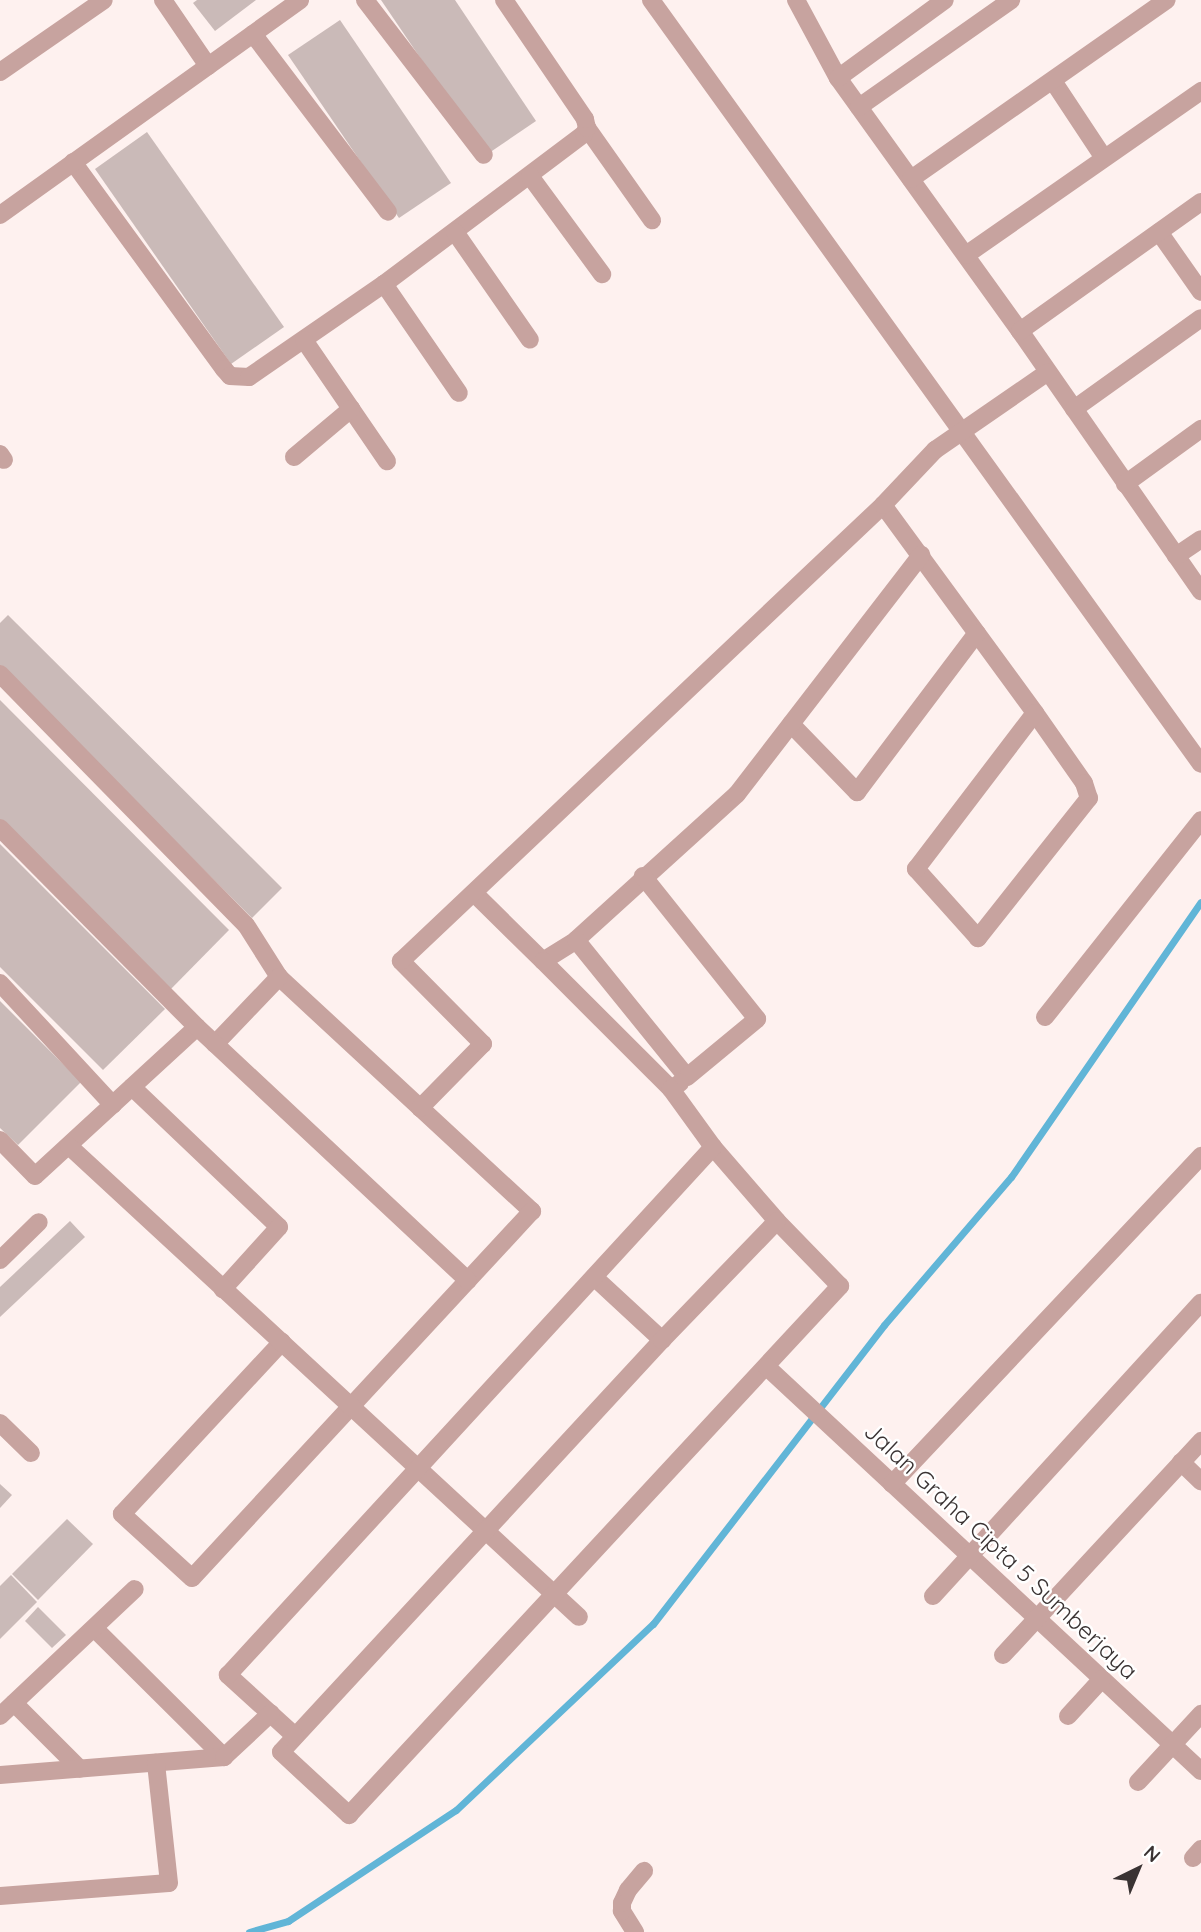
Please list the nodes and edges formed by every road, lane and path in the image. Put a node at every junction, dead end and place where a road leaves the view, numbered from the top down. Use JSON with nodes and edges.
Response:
{"nodes":[{"id":1,"x":104,"y":0,"type":"edge"},
{"id":2,"x":163,"y":0,"type":"edge"},
{"id":3,"x":300,"y":0,"type":"edge"},
{"id":4,"x":365,"y":0,"type":"edge"},
{"id":5,"x":504,"y":0,"type":"edge"},
{"id":6,"x":652,"y":0,"type":"edge"},
{"id":7,"x":796,"y":0,"type":"edge"},
{"id":8,"x":945,"y":0,"type":"edge"},
{"id":9,"x":1011,"y":0,"type":"edge"},
{"id":10,"x":1167,"y":0,"type":"edge"},
{"id":11,"x":253,"y":34,"type":"junction"},
{"id":12,"x":208,"y":66,"type":"junction"},
{"id":13,"x":0,"y":72,"type":"edge"},
{"id":14,"x":838,"y":78,"type":"junction"},
{"id":15,"x":1053,"y":82,"type":"junction"},
{"id":16,"x":1201,"y":91,"type":"edge"},
{"id":17,"x":859,"y":107,"type":"junction"},
{"id":18,"x":587,"y":128,"type":"junction"},
{"id":19,"x":484,"y":155,"type":"dead end"},
{"id":20,"x":1104,"y":158,"type":"junction"},
{"id":21,"x":73,"y":162,"type":"junction"},
{"id":22,"x":530,"y":176,"type":"junction"},
{"id":23,"x":911,"y":180,"type":"junction"},
{"id":24,"x":1201,"y":202,"type":"edge"},
{"id":25,"x":388,"y":212,"type":"dead end"},
{"id":26,"x":0,"y":215,"type":"edge"},
{"id":27,"x":652,"y":220,"type":"dead end"},
{"id":28,"x":455,"y":232,"type":"junction"},
{"id":29,"x":1159,"y":232,"type":"junction"},
{"id":30,"x":965,"y":255,"type":"junction"},
{"id":31,"x":601,"y":274,"type":"dead end"},
{"id":32,"x":384,"y":284,"type":"junction"},
{"id":33,"x":1201,"y":292,"type":"edge"},
{"id":34,"x":1201,"y":318,"type":"edge"},
{"id":35,"x":1020,"y":331,"type":"junction"},
{"id":36,"x":304,"y":340,"type":"junction"},
{"id":37,"x":530,"y":340,"type":"dead end"},
{"id":38,"x":1048,"y":372,"type":"junction"},
{"id":39,"x":459,"y":393,"type":"dead end"},
{"id":40,"x":351,"y":409,"type":"junction"},
{"id":41,"x":1074,"y":409,"type":"junction"},
{"id":42,"x":1201,"y":429,"type":"edge"},
{"id":43,"x":963,"y":433,"type":"junction"},
{"id":44,"x":294,"y":457,"type":"dead end"},
{"id":45,"x":387,"y":461,"type":"dead end"},
{"id":46,"x":1125,"y":484,"type":"junction"},
{"id":47,"x":883,"y":505,"type":"junction"},
{"id":48,"x":1201,"y":539,"type":"edge"},
{"id":49,"x":921,"y":555,"type":"junction"},
{"id":50,"x":1176,"y":556,"type":"junction"},
{"id":51,"x":1201,"y":591,"type":"edge"},
{"id":52,"x":977,"y":633,"type":"junction"},
{"id":53,"x":0,"y":674,"type":"edge"},
{"id":54,"x":1035,"y":713,"type":"junction"},
{"id":55,"x":791,"y":724,"type":"junction"},
{"id":56,"x":1201,"y":764,"type":"edge"},
{"id":57,"x":1201,"y":820,"type":"edge"},
{"id":58,"x":0,"y":828,"type":"edge"},
{"id":59,"x":643,"y":876,"type":"junction"},
{"id":60,"x":475,"y":894,"type":"junction"},
{"id":61,"x":576,"y":940,"type":"junction"},
{"id":62,"x":543,"y":961,"type":"junction"},
{"id":63,"x":279,"y":976,"type":"junction"},
{"id":64,"x":0,"y":983,"type":"edge"},
{"id":65,"x":1045,"y":1017,"type":"dead end"},
{"id":66,"x":197,"y":1027,"type":"junction"},
{"id":67,"x":215,"y":1044,"type":"junction"},
{"id":68,"x":687,"y":1077,"type":"junction"},
{"id":69,"x":132,"y":1087,"type":"junction"},
{"id":70,"x":671,"y":1089,"type":"junction"},
{"id":71,"x":113,"y":1105,"type":"junction"},
{"id":72,"x":420,"y":1108,"type":"junction"},
{"id":73,"x":0,"y":1140,"type":"edge"},
{"id":74,"x":69,"y":1146,"type":"junction"},
{"id":75,"x":713,"y":1147,"type":"junction"},
{"id":76,"x":1201,"y":1156,"type":"edge"},
{"id":77,"x":777,"y":1221,"type":"junction"},
{"id":78,"x":39,"y":1222,"type":"dead end"},
{"id":79,"x":4,"y":1249,"type":"edge"},
{"id":80,"x":594,"y":1277,"type":"junction"},
{"id":81,"x":467,"y":1281,"type":"junction"},
{"id":82,"x":223,"y":1289,"type":"junction"},
{"id":83,"x":1201,"y":1303,"type":"edge"},
{"id":84,"x":663,"y":1340,"type":"junction"},
{"id":85,"x":282,"y":1342,"type":"junction"},
{"id":86,"x":767,"y":1367,"type":"junction"},
{"id":87,"x":351,"y":1406,"type":"junction"},
{"id":88,"x":0,"y":1423,"type":"edge"},
{"id":89,"x":1201,"y":1441,"type":"edge"},
{"id":90,"x":31,"y":1452,"type":"dead end"},
{"id":91,"x":1181,"y":1462,"type":"junction"},
{"id":92,"x":418,"y":1468,"type":"junction"},
{"id":93,"x":1201,"y":1481,"type":"edge"},
{"id":94,"x":892,"y":1484,"type":"junction"},
{"id":95,"x":486,"y":1531,"type":"junction"},
{"id":96,"x":969,"y":1558,"type":"junction"},
{"id":97,"x":135,"y":1588,"type":"dead end"},
{"id":98,"x":554,"y":1594,"type":"junction"},
{"id":99,"x":933,"y":1596,"type":"dead end"},
{"id":100,"x":579,"y":1617,"type":"dead end"},
{"id":101,"x":1037,"y":1617,"type":"junction"},
{"id":102,"x":94,"y":1629,"type":"junction"},
{"id":103,"x":1003,"y":1655,"type":"dead end"},
{"id":104,"x":1102,"y":1679,"type":"junction"},
{"id":105,"x":14,"y":1703,"type":"junction"},
{"id":106,"x":271,"y":1713,"type":"junction"},
{"id":107,"x":1201,"y":1714,"type":"edge"},
{"id":108,"x":0,"y":1716,"type":"edge"},
{"id":109,"x":1068,"y":1716,"type":"dead end"},
{"id":110,"x":295,"y":1736,"type":"junction"},
{"id":111,"x":1173,"y":1745,"type":"junction"},
{"id":112,"x":225,"y":1758,"type":"junction"},
{"id":113,"x":156,"y":1763,"type":"junction"},
{"id":114,"x":80,"y":1769,"type":"junction"},
{"id":115,"x":1201,"y":1772,"type":"edge"},
{"id":116,"x":0,"y":1775,"type":"edge"},
{"id":117,"x":1138,"y":1782,"type":"dead end"},
{"id":118,"x":644,"y":1871,"type":"dead end"},
{"id":119,"x":0,"y":1896,"type":"edge"},
{"id":120,"x":635,"y":1932,"type":"edge"}],
"edges":[{"from":1,"to":13,"type":"street"},
{"from":2,"to":12,"type":"street"},
{"from":3,"to":11,"type":"street"},
{"from":4,"to":19,"type":"street"},
{"from":5,"to":18,"type":"street"},
{"from":6,"to":43,"type":"street"},
{"from":7,"to":14,"type":"street"},
{"from":8,"to":14,"type":"street"},
{"from":9,"to":17,"type":"street"},
{"from":10,"to":15,"type":"street"},
{"from":11,"to":12,"type":"street"},
{"from":11,"to":25,"type":"street"},
{"from":12,"to":21,"type":"street"},
{"from":14,"to":17,"type":"street"},
{"from":15,"to":20,"type":"street"},
{"from":15,"to":23,"type":"street"},
{"from":16,"to":20,"type":"street"},
{"from":17,"to":23,"type":"street"},
{"from":18,"to":22,"type":"street"},
{"from":18,"to":27,"type":"street"},
{"from":20,"to":30,"type":"street"},
{"from":21,"to":26,"type":"street"},
{"from":21,"to":36,"type":"street"},
{"from":22,"to":28,"type":"street"},
{"from":22,"to":31,"type":"street"},
{"from":23,"to":30,"type":"street"},
{"from":24,"to":29,"type":"street"},
{"from":28,"to":32,"type":"street"},
{"from":28,"to":37,"type":"street"},
{"from":29,"to":33,"type":"street"},
{"from":29,"to":35,"type":"street"},
{"from":30,"to":35,"type":"street"},
{"from":32,"to":36,"type":"street"},
{"from":32,"to":39,"type":"street"},
{"from":34,"to":41,"type":"street"},
{"from":35,"to":38,"type":"street"},
{"from":36,"to":40,"type":"street"},
{"from":38,"to":41,"type":"street"},
{"from":38,"to":43,"type":"street"},
{"from":40,"to":44,"type":"street"},
{"from":40,"to":45,"type":"street"},
{"from":41,"to":46,"type":"street"},
{"from":42,"to":46,"type":"street"},
{"from":43,"to":47,"type":"street"},
{"from":43,"to":56,"type":"street"},
{"from":46,"to":50,"type":"street"},
{"from":47,"to":49,"type":"street"},
{"from":47,"to":60,"type":"street"},
{"from":48,"to":50,"type":"street"},
{"from":49,"to":52,"type":"street"},
{"from":49,"to":55,"type":"street"},
{"from":50,"to":51,"type":"street"},
{"from":52,"to":54,"type":"street"},
{"from":52,"to":55,"type":"street"},
{"from":53,"to":63,"type":"street"},
{"from":54,"to":54,"type":"street"},
{"from":55,"to":59,"type":"street"},
{"from":57,"to":65,"type":"street"},
{"from":58,"to":66,"type":"street"},
{"from":59,"to":61,"type":"street"},
{"from":59,"to":68,"type":"street"},
{"from":60,"to":62,"type":"street"},
{"from":60,"to":72,"type":"street"},
{"from":61,"to":62,"type":"street"},
{"from":61,"to":68,"type":"street"},
{"from":62,"to":70,"type":"street"},
{"from":63,"to":67,"type":"street"},
{"from":63,"to":72,"type":"street"},
{"from":64,"to":71,"type":"street"},
{"from":66,"to":67,"type":"street"},
{"from":66,"to":69,"type":"street"},
{"from":67,"to":81,"type":"street"},
{"from":68,"to":70,"type":"street"},
{"from":69,"to":71,"type":"street"},
{"from":69,"to":82,"type":"street"},
{"from":70,"to":75,"type":"street"},
{"from":71,"to":74,"type":"street"},
{"from":72,"to":81,"type":"street"},
{"from":73,"to":74,"type":"street"},
{"from":74,"to":82,"type":"street"},
{"from":75,"to":77,"type":"street"},
{"from":75,"to":80,"type":"street"},
{"from":76,"to":94,"type":"street"},
{"from":77,"to":84,"type":"street"},
{"from":77,"to":86,"type":"street"},
{"from":78,"to":79,"type":"street"},
{"from":80,"to":84,"type":"street"},
{"from":80,"to":92,"type":"street"},
{"from":81,"to":87,"type":"street"},
{"from":82,"to":85,"type":"street"},
{"from":83,"to":96,"type":"street"},
{"from":84,"to":95,"type":"street"},
{"from":85,"to":87,"type":"street"},
{"from":85,"to":87,"type":"street"},
{"from":86,"to":94,"type":"street","name":"Jalan Graha Cipta 5 Sumberjaya"},
{"from":86,"to":98,"type":"street"},
{"from":87,"to":92,"type":"street"},
{"from":88,"to":90,"type":"street"},
{"from":89,"to":91,"type":"street"},
{"from":91,"to":93,"type":"street"},
{"from":91,"to":101,"type":"street"},
{"from":92,"to":95,"type":"street"},
{"from":92,"to":106,"type":"street"},
{"from":94,"to":96,"type":"street","name":"Jalan Graha Cipta 5 Sumberjaya"},
{"from":95,"to":98,"type":"street"},
{"from":95,"to":110,"type":"street"},
{"from":96,"to":99,"type":"street"},
{"from":96,"to":101,"type":"street","name":"Jalan Graha Cipta 5 Sumberjaya"},
{"from":97,"to":102,"type":"street"},
{"from":98,"to":100,"type":"street"},
{"from":98,"to":110,"type":"street"},
{"from":101,"to":103,"type":"street"},
{"from":101,"to":104,"type":"street","name":"Jalan Graha Cipta 5 Sumberjaya"},
{"from":102,"to":105,"type":"street"},
{"from":102,"to":112,"type":"street"},
{"from":104,"to":109,"type":"street"},
{"from":104,"to":111,"type":"street","name":"Jalan Graha Cipta 5 Sumberjaya"},
{"from":105,"to":108,"type":"street"},
{"from":105,"to":114,"type":"street"},
{"from":106,"to":110,"type":"street"},
{"from":106,"to":112,"type":"street"},
{"from":107,"to":111,"type":"street"},
{"from":111,"to":115,"type":"street","name":"Jalan Graha Cipta 5 Sumberjaya"},
{"from":111,"to":117,"type":"street"},
{"from":112,"to":113,"type":"street"},
{"from":113,"to":114,"type":"street"},
{"from":113,"to":119,"type":"street"},
{"from":114,"to":116,"type":"street"},
{"from":118,"to":120,"type":"street"}]}
